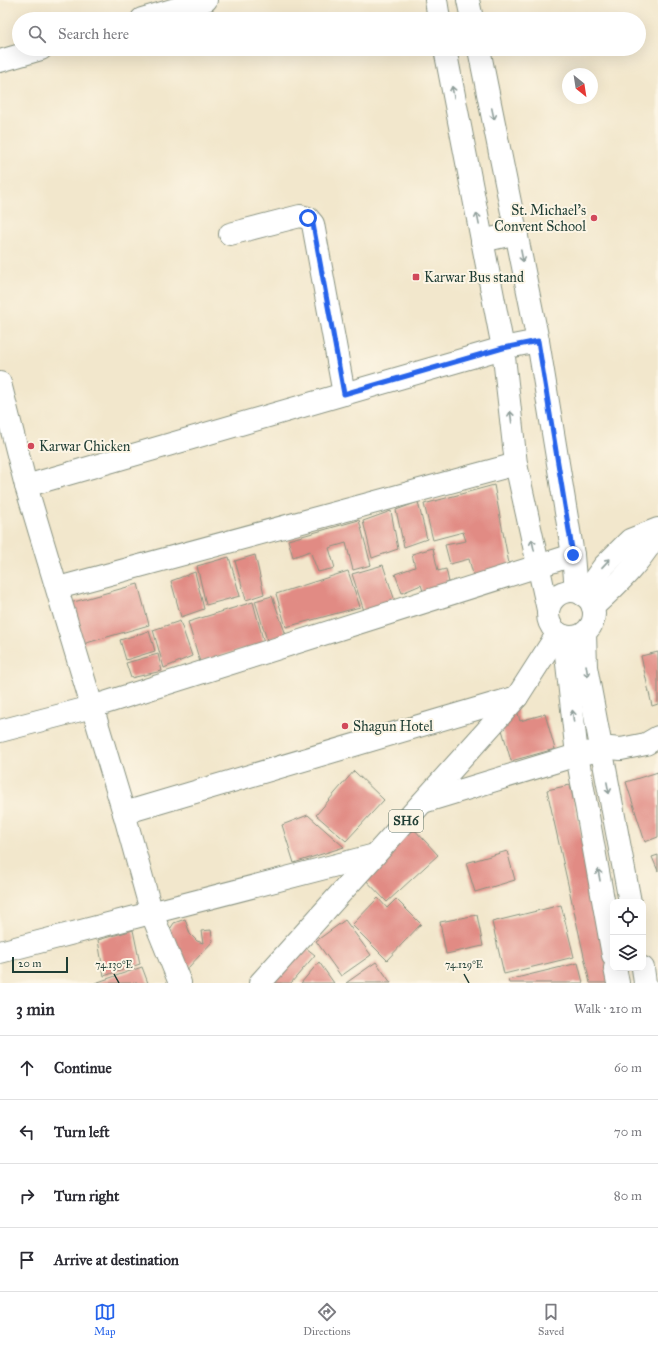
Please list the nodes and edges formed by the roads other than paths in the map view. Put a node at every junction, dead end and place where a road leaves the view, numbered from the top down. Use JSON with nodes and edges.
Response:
{"nodes":[{"id":1,"x":206,"y":0,"type":"edge"},
{"id":2,"x":436,"y":0,"type":"edge"},
{"id":3,"x":468,"y":0,"type":"edge"},
{"id":4,"x":166,"y":12,"type":"edge"},
{"id":5,"x":438,"y":12,"type":"edge"},
{"id":6,"x":471,"y":12,"type":"edge"},
{"id":7,"x":17,"y":56,"type":"edge"},
{"id":8,"x":446,"y":56,"type":"edge"},
{"id":9,"x":480,"y":56,"type":"edge"},
{"id":10,"x":0,"y":61,"type":"edge"},
{"id":11,"x":517,"y":233,"type":"junction"},
{"id":12,"x":230,"y":234,"type":"dead end"},
{"id":13,"x":482,"y":241,"type":"junction"},
{"id":14,"x":538,"y":341,"type":"junction"},
{"id":15,"x":503,"y":348,"type":"junction"},
{"id":16,"x":0,"y":383,"type":"edge"},
{"id":17,"x":344,"y":394,"type":"junction"},
{"id":18,"x":516,"y":464,"type":"junction"},
{"id":19,"x":26,"y":486,"type":"junction"},
{"id":20,"x":658,"y":530,"type":"edge"},
{"id":21,"x":573,"y":555,"type":"junction"},
{"id":22,"x":537,"y":568,"type":"junction"},
{"id":23,"x":58,"y":588,"type":"junction"},
{"id":24,"x":584,"y":598,"type":"junction"},
{"id":25,"x":548,"y":610,"type":"junction"},
{"id":26,"x":569,"y":634,"type":"junction"},
{"id":27,"x":517,"y":697,"type":"junction"},
{"id":28,"x":92,"y":707,"type":"junction"},
{"id":29,"x":0,"y":730,"type":"edge"},
{"id":30,"x":657,"y":737,"type":"edge"},
{"id":31,"x":605,"y":749,"type":"junction"},
{"id":32,"x":577,"y":755,"type":"junction"},
{"id":33,"x":423,"y":802,"type":"junction"},
{"id":34,"x":124,"y":812,"type":"junction"},
{"id":35,"x":376,"y":855,"type":"junction"},
{"id":36,"x":630,"y":899,"type":"edge"},
{"id":37,"x":152,"y":914,"type":"junction"},
{"id":38,"x":610,"y":938,"type":"edge"},
{"id":39,"x":0,"y":952,"type":"edge"},
{"id":40,"x":616,"y":971,"type":"edge"},
{"id":41,"x":644,"y":971,"type":"edge"},
{"id":42,"x":180,"y":983,"type":"edge"},
{"id":43,"x":260,"y":983,"type":"edge"},
{"id":44,"x":618,"y":983,"type":"edge"},
{"id":45,"x":646,"y":983,"type":"edge"}],
"edges":[{"from":1,"to":4,"type":"street"},
{"from":2,"to":5,"type":"street"},
{"from":3,"to":6,"type":"street"},
{"from":7,"to":10,"type":"street"},
{"from":13,"to":8,"type":"street","one_way":true},
{"from":9,"to":11,"type":"street","one_way":true},
{"from":11,"to":13,"type":"street"},
{"from":11,"to":14,"type":"street","one_way":true},
{"from":12,"to":17,"type":"street"},
{"from":13,"to":15,"type":"street"},
{"from":14,"to":15,"type":"street"},
{"from":14,"to":21,"type":"street"},
{"from":15,"to":17,"type":"street"},
{"from":18,"to":15,"type":"street","one_way":true},
{"from":16,"to":19,"type":"street"},
{"from":17,"to":19,"type":"street"},
{"from":22,"to":18,"type":"street","one_way":true},
{"from":18,"to":23,"type":"street"},
{"from":19,"to":23,"type":"street"},
{"from":20,"to":24,"type":"street"},
{"from":21,"to":22,"type":"street"},
{"from":21,"to":24,"type":"street"},
{"from":22,"to":25,"type":"street"},
{"from":22,"to":28,"type":"street"},
{"from":23,"to":28,"type":"street"},
{"from":24,"to":25,"type":"street"},
{"from":24,"to":26,"type":"street"},
{"from":25,"to":26,"type":"street"},
{"from":26,"to":27,"type":"street","number":"SH6"},
{"from":26,"to":31,"type":"street","one_way":true},
{"from":32,"to":26,"type":"street","one_way":true},
{"from":27,"to":33,"type":"street","number":"SH6"},
{"from":27,"to":34,"type":"street"},
{"from":28,"to":29,"type":"street"},
{"from":28,"to":34,"type":"street"},
{"from":30,"to":31,"type":"street"},
{"from":31,"to":32,"type":"street"},
{"from":31,"to":36,"type":"street","one_way":true},
{"from":32,"to":33,"type":"street"},
{"from":38,"to":32,"type":"street","one_way":true},
{"from":33,"to":35,"type":"street","number":"SH6"},
{"from":34,"to":37,"type":"street"},
{"from":35,"to":37,"type":"street"},
{"from":35,"to":43,"type":"street","number":"SH6"},
{"from":37,"to":39,"type":"street"},
{"from":37,"to":42,"type":"street"},
{"from":40,"to":44,"type":"street"},
{"from":41,"to":45,"type":"street"}]}
